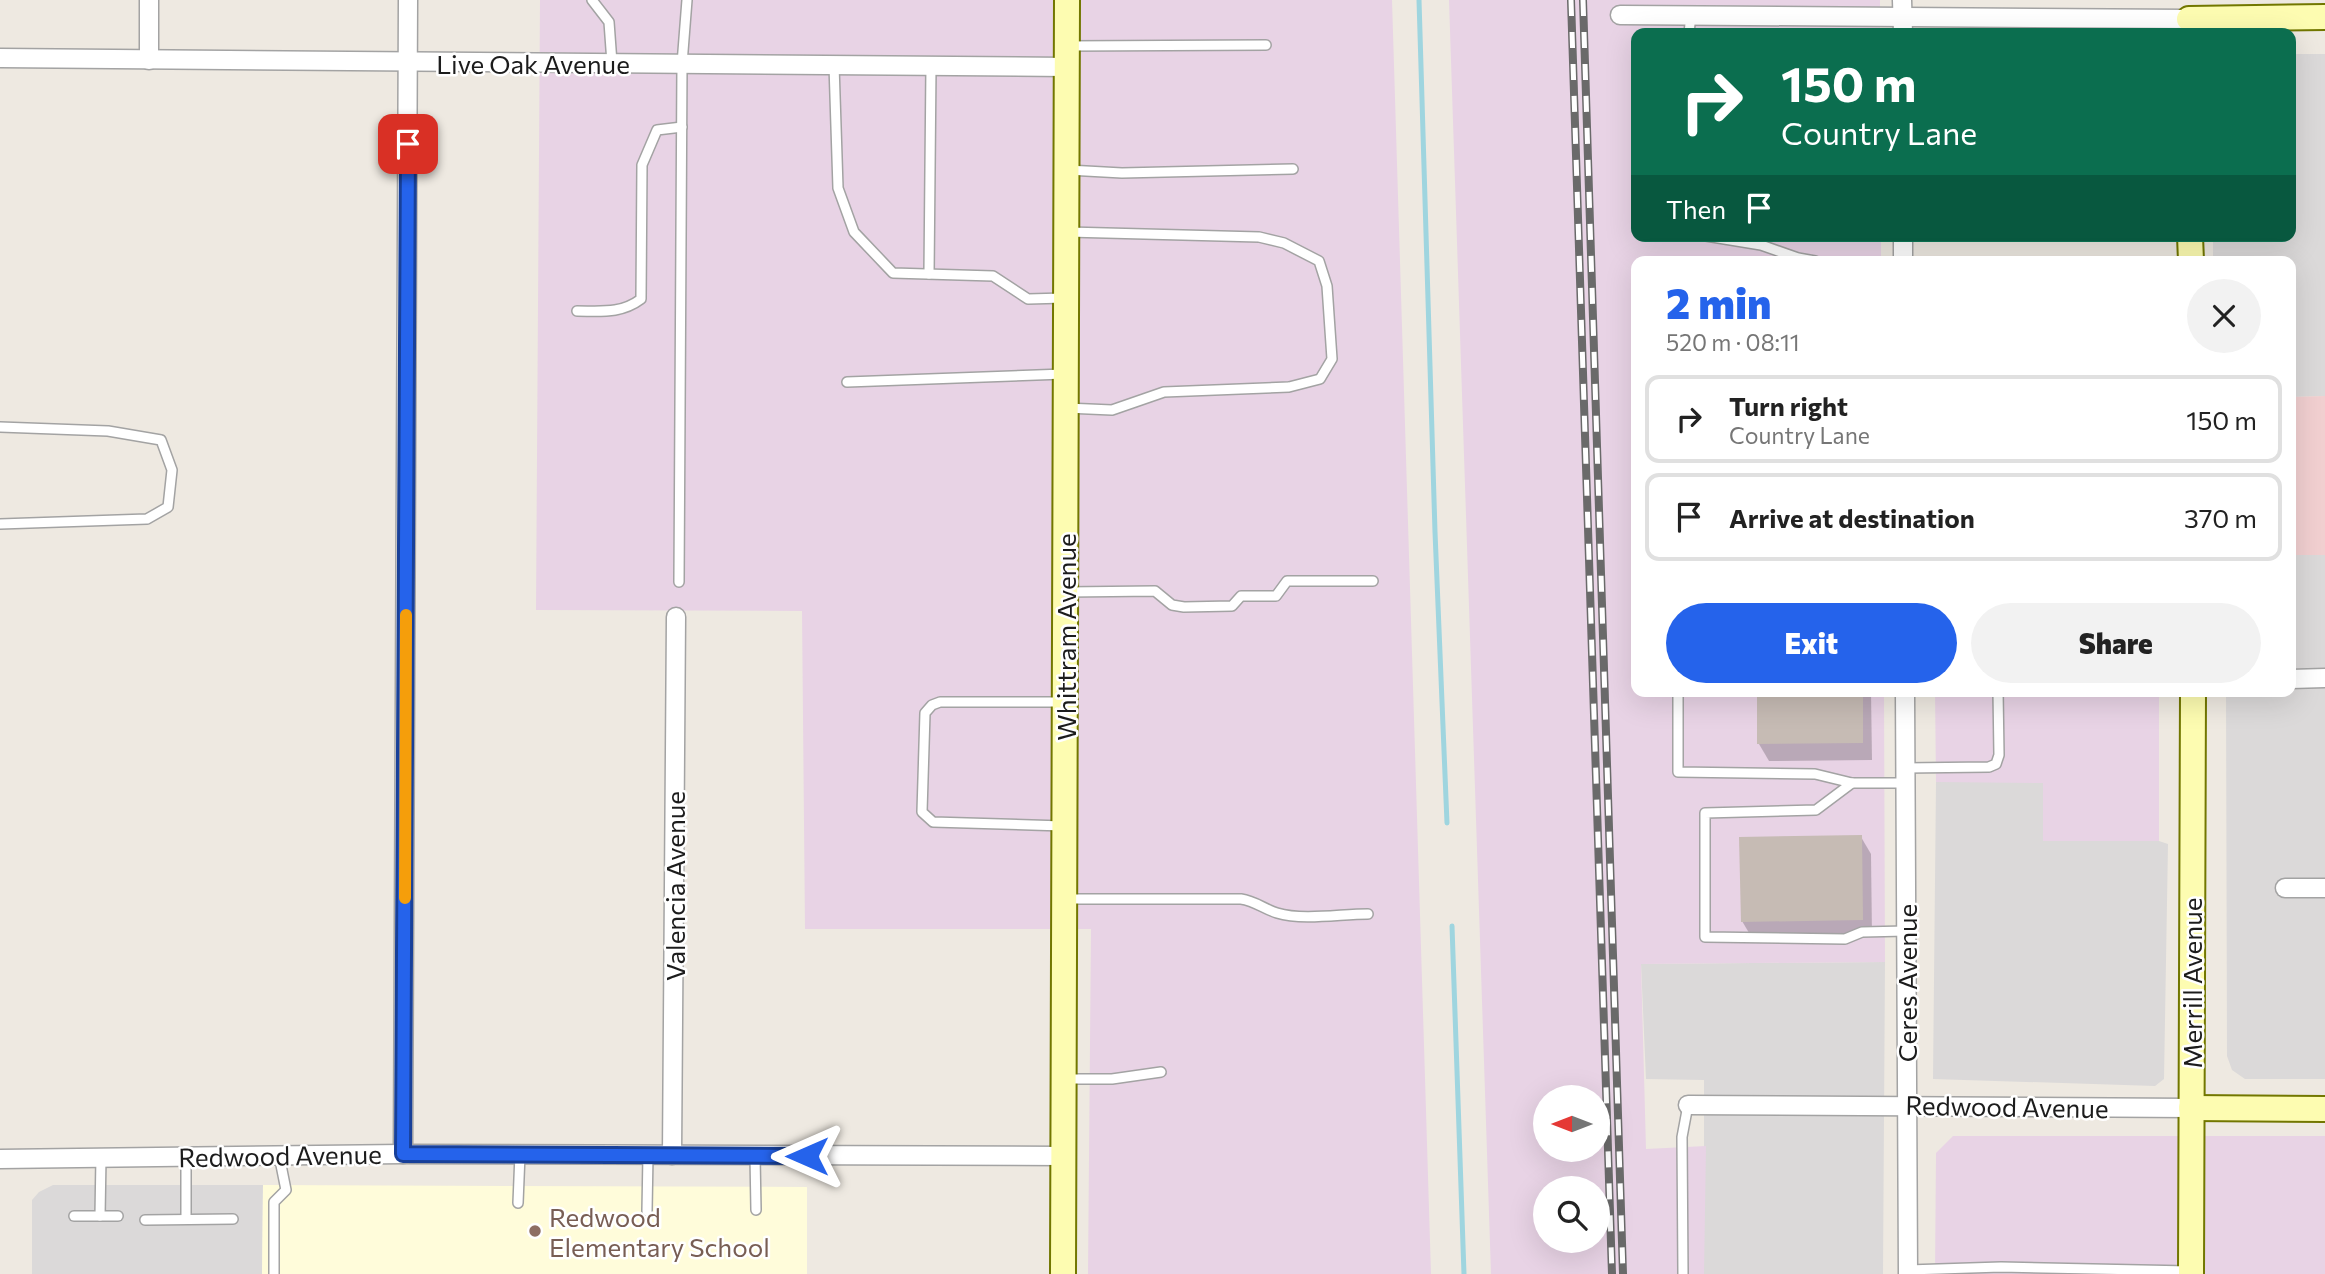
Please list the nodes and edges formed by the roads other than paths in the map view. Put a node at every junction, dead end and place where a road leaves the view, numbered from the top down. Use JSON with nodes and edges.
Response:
{"nodes":[{"id":1,"x":149,"y":0,"type":"edge"},
{"id":2,"x":408,"y":0,"type":"edge"},
{"id":3,"x":592,"y":0,"type":"edge"},
{"id":4,"x":687,"y":0,"type":"edge"},
{"id":5,"x":1067,"y":0,"type":"edge"},
{"id":6,"x":1620,"y":15,"type":"dead end"},
{"id":7,"x":1902,"y":17,"type":"edge"},
{"id":8,"x":2189,"y":17,"type":"edge"},
{"id":9,"x":2325,"y":18,"type":"edge"},
{"id":10,"x":1690,"y":24,"type":"edge"},
{"id":11,"x":1266,"y":44,"type":"dead end"},
{"id":12,"x":1067,"y":57,"type":"junction"},
{"id":13,"x":0,"y":58,"type":"edge"},
{"id":14,"x":149,"y":60,"type":"junction"},
{"id":15,"x":409,"y":62,"type":"junction"},
{"id":16,"x":612,"y":63,"type":"junction"},
{"id":17,"x":682,"y":64,"type":"junction"},
{"id":18,"x":834,"y":65,"type":"junction"},
{"id":19,"x":931,"y":66,"type":"junction"},
{"id":20,"x":682,"y":127,"type":"junction"},
{"id":21,"x":1293,"y":169,"type":"dead end"},
{"id":22,"x":1066,"y":170,"type":"junction"},
{"id":23,"x":1066,"y":232,"type":"junction"},
{"id":24,"x":1743,"y":242,"type":"edge"},
{"id":25,"x":1792,"y":256,"type":"edge"},
{"id":26,"x":929,"y":274,"type":"junction"},
{"id":27,"x":1066,"y":298,"type":"junction"},
{"id":28,"x":577,"y":312,"type":"dead end"},
{"id":29,"x":1066,"y":374,"type":"junction"},
{"id":30,"x":847,"y":382,"type":"dead end"},
{"id":31,"x":1066,"y":408,"type":"junction"},
{"id":32,"x":0,"y":427,"type":"edge"},
{"id":33,"x":0,"y":524,"type":"edge"},
{"id":34,"x":1373,"y":581,"type":"dead end"},
{"id":35,"x":679,"y":582,"type":"dead end"},
{"id":36,"x":1065,"y":592,"type":"junction"},
{"id":37,"x":676,"y":617,"type":"dead end"},
{"id":38,"x":2325,"y":678,"type":"edge"},
{"id":39,"x":2296,"y":679,"type":"edge"},
{"id":40,"x":1678,"y":697,"type":"edge"},
{"id":41,"x":1905,"y":697,"type":"edge"},
{"id":42,"x":1998,"y":697,"type":"edge"},
{"id":43,"x":2193,"y":697,"type":"edge"},
{"id":44,"x":1065,"y":702,"type":"junction"},
{"id":45,"x":1906,"y":775,"type":"junction"},
{"id":46,"x":1852,"y":783,"type":"junction"},
{"id":47,"x":1065,"y":826,"type":"junction"},
{"id":48,"x":2285,"y":888,"type":"dead end"},
{"id":49,"x":2325,"y":888,"type":"edge"},
{"id":50,"x":1064,"y":899,"type":"junction"},
{"id":51,"x":1368,"y":914,"type":"dead end"},
{"id":52,"x":1906,"y":930,"type":"junction"},
{"id":53,"x":1161,"y":1072,"type":"dead end"},
{"id":54,"x":1064,"y":1079,"type":"junction"},
{"id":55,"x":1688,"y":1105,"type":"joint"},
{"id":56,"x":1907,"y":1105,"type":"junction"},
{"id":57,"x":2190,"y":1108,"type":"junction"},
{"id":58,"x":2325,"y":1109,"type":"edge"},
{"id":59,"x":403,"y":1154,"type":"junction"},
{"id":60,"x":520,"y":1154,"type":"junction"},
{"id":61,"x":279,"y":1155,"type":"junction"},
{"id":62,"x":648,"y":1155,"type":"junction"},
{"id":63,"x":672,"y":1155,"type":"junction"},
{"id":64,"x":186,"y":1156,"type":"junction"},
{"id":65,"x":755,"y":1156,"type":"junction"},
{"id":66,"x":1064,"y":1156,"type":"junction"},
{"id":67,"x":101,"y":1157,"type":"junction"},
{"id":68,"x":0,"y":1158,"type":"edge"},
{"id":69,"x":518,"y":1203,"type":"dead end"},
{"id":70,"x":756,"y":1210,"type":"dead end"},
{"id":71,"x":647,"y":1212,"type":"dead end"},
{"id":72,"x":74,"y":1216,"type":"dead end"},
{"id":73,"x":100,"y":1216,"type":"junction"},
{"id":74,"x":118,"y":1216,"type":"dead end"},
{"id":75,"x":186,"y":1219,"type":"junction"},
{"id":76,"x":233,"y":1219,"type":"dead end"},
{"id":77,"x":145,"y":1220,"type":"dead end"},
{"id":78,"x":1908,"y":1272,"type":"edge"},
{"id":79,"x":1949,"y":1272,"type":"edge"},
{"id":80,"x":2191,"y":1273,"type":"edge"},
{"id":81,"x":274,"y":1274,"type":"edge"},
{"id":82,"x":1063,"y":1274,"type":"edge"},
{"id":83,"x":1684,"y":1274,"type":"edge"}],
"edges":[{"from":1,"to":14,"type":"street"},
{"from":2,"to":15,"type":"street"},
{"from":3,"to":16,"type":"lane"},
{"from":4,"to":17,"type":"lane"},
{"from":5,"to":12,"type":"street","name":"Whittram Avenue"},
{"from":6,"to":10,"type":"street"},
{"from":7,"to":8,"type":"street"},
{"from":7,"to":10,"type":"street"},
{"from":8,"to":9,"type":"street"},
{"from":11,"to":12,"type":"lane"},
{"from":12,"to":19,"type":"street","name":"Live Oak Avenue"},
{"from":12,"to":22,"type":"street","name":"Whittram Avenue"},
{"from":13,"to":14,"type":"street","name":"Live Oak Avenue"},
{"from":14,"to":15,"type":"street","name":"Live Oak Avenue"},
{"from":15,"to":16,"type":"street","name":"Live Oak Avenue"},
{"from":15,"to":59,"type":"street"},
{"from":16,"to":17,"type":"street","name":"Live Oak Avenue"},
{"from":17,"to":18,"type":"street","name":"Live Oak Avenue"},
{"from":17,"to":20,"type":"lane"},
{"from":18,"to":19,"type":"street","name":"Live Oak Avenue"},
{"from":18,"to":26,"type":"lane"},
{"from":19,"to":26,"type":"lane"},
{"from":20,"to":28,"type":"lane"},
{"from":20,"to":35,"type":"lane"},
{"from":21,"to":22,"type":"lane"},
{"from":22,"to":23,"type":"street","name":"Whittram Avenue"},
{"from":23,"to":27,"type":"street","name":"Whittram Avenue"},
{"from":23,"to":31,"type":"lane"},
{"from":24,"to":25,"type":"lane"},
{"from":26,"to":27,"type":"lane"},
{"from":27,"to":29,"type":"street","name":"Whittram Avenue"},
{"from":29,"to":30,"type":"lane"},
{"from":29,"to":31,"type":"street","name":"Whittram Avenue"},
{"from":31,"to":36,"type":"street","name":"Whittram Avenue"},
{"from":32,"to":33,"type":"lane"},
{"from":34,"to":36,"type":"lane"},
{"from":36,"to":44,"type":"street","name":"Whittram Avenue"},
{"from":37,"to":63,"type":"street","name":"Valencia Avenue"},
{"from":38,"to":39,"type":"street"},
{"from":40,"to":46,"type":"lane"},
{"from":41,"to":45,"type":"street","name":"Ceres Avenue"},
{"from":42,"to":45,"type":"lane"},
{"from":43,"to":57,"type":"street","name":"Merrill Avenue"},
{"from":44,"to":47,"type":"street","name":"Whittram Avenue"},
{"from":44,"to":47,"type":"lane"},
{"from":45,"to":46,"type":"lane"},
{"from":45,"to":52,"type":"street","name":"Ceres Avenue"},
{"from":46,"to":52,"type":"lane"},
{"from":47,"to":50,"type":"street","name":"Whittram Avenue"},
{"from":48,"to":49,"type":"street"},
{"from":50,"to":51,"type":"lane"},
{"from":50,"to":54,"type":"street","name":"Whittram Avenue"},
{"from":52,"to":56,"type":"street","name":"Ceres Avenue"},
{"from":53,"to":54,"type":"lane"},
{"from":54,"to":66,"type":"street","name":"Whittram Avenue"},
{"from":55,"to":56,"type":"street","name":"Redwood Avenue"},
{"from":55,"to":83,"type":"lane"},
{"from":56,"to":57,"type":"street","name":"Redwood Avenue"},
{"from":56,"to":78,"type":"street","name":"Ceres Avenue"},
{"from":57,"to":58,"type":"street","name":"Redwood Avenue"},
{"from":57,"to":80,"type":"street","name":"Merrill Avenue"},
{"from":59,"to":60,"type":"street","name":"Redwood Avenue"},
{"from":59,"to":61,"type":"street","name":"Redwood Avenue"},
{"from":60,"to":62,"type":"street","name":"Redwood Avenue"},
{"from":60,"to":69,"type":"lane"},
{"from":61,"to":64,"type":"street","name":"Redwood Avenue"},
{"from":61,"to":81,"type":"lane"},
{"from":62,"to":63,"type":"street","name":"Redwood Avenue"},
{"from":62,"to":71,"type":"lane"},
{"from":63,"to":65,"type":"street","name":"Redwood Avenue"},
{"from":64,"to":67,"type":"street","name":"Redwood Avenue"},
{"from":64,"to":75,"type":"lane"},
{"from":65,"to":66,"type":"street","name":"Redwood Avenue"},
{"from":65,"to":70,"type":"lane"},
{"from":66,"to":82,"type":"street","name":"Whittram Avenue"},
{"from":67,"to":68,"type":"street","name":"Redwood Avenue"},
{"from":67,"to":73,"type":"lane"},
{"from":72,"to":73,"type":"lane"},
{"from":73,"to":74,"type":"lane"},
{"from":75,"to":76,"type":"lane"},
{"from":75,"to":77,"type":"lane"},
{"from":78,"to":79,"type":"lane"},
{"from":79,"to":80,"type":"lane"}]}
